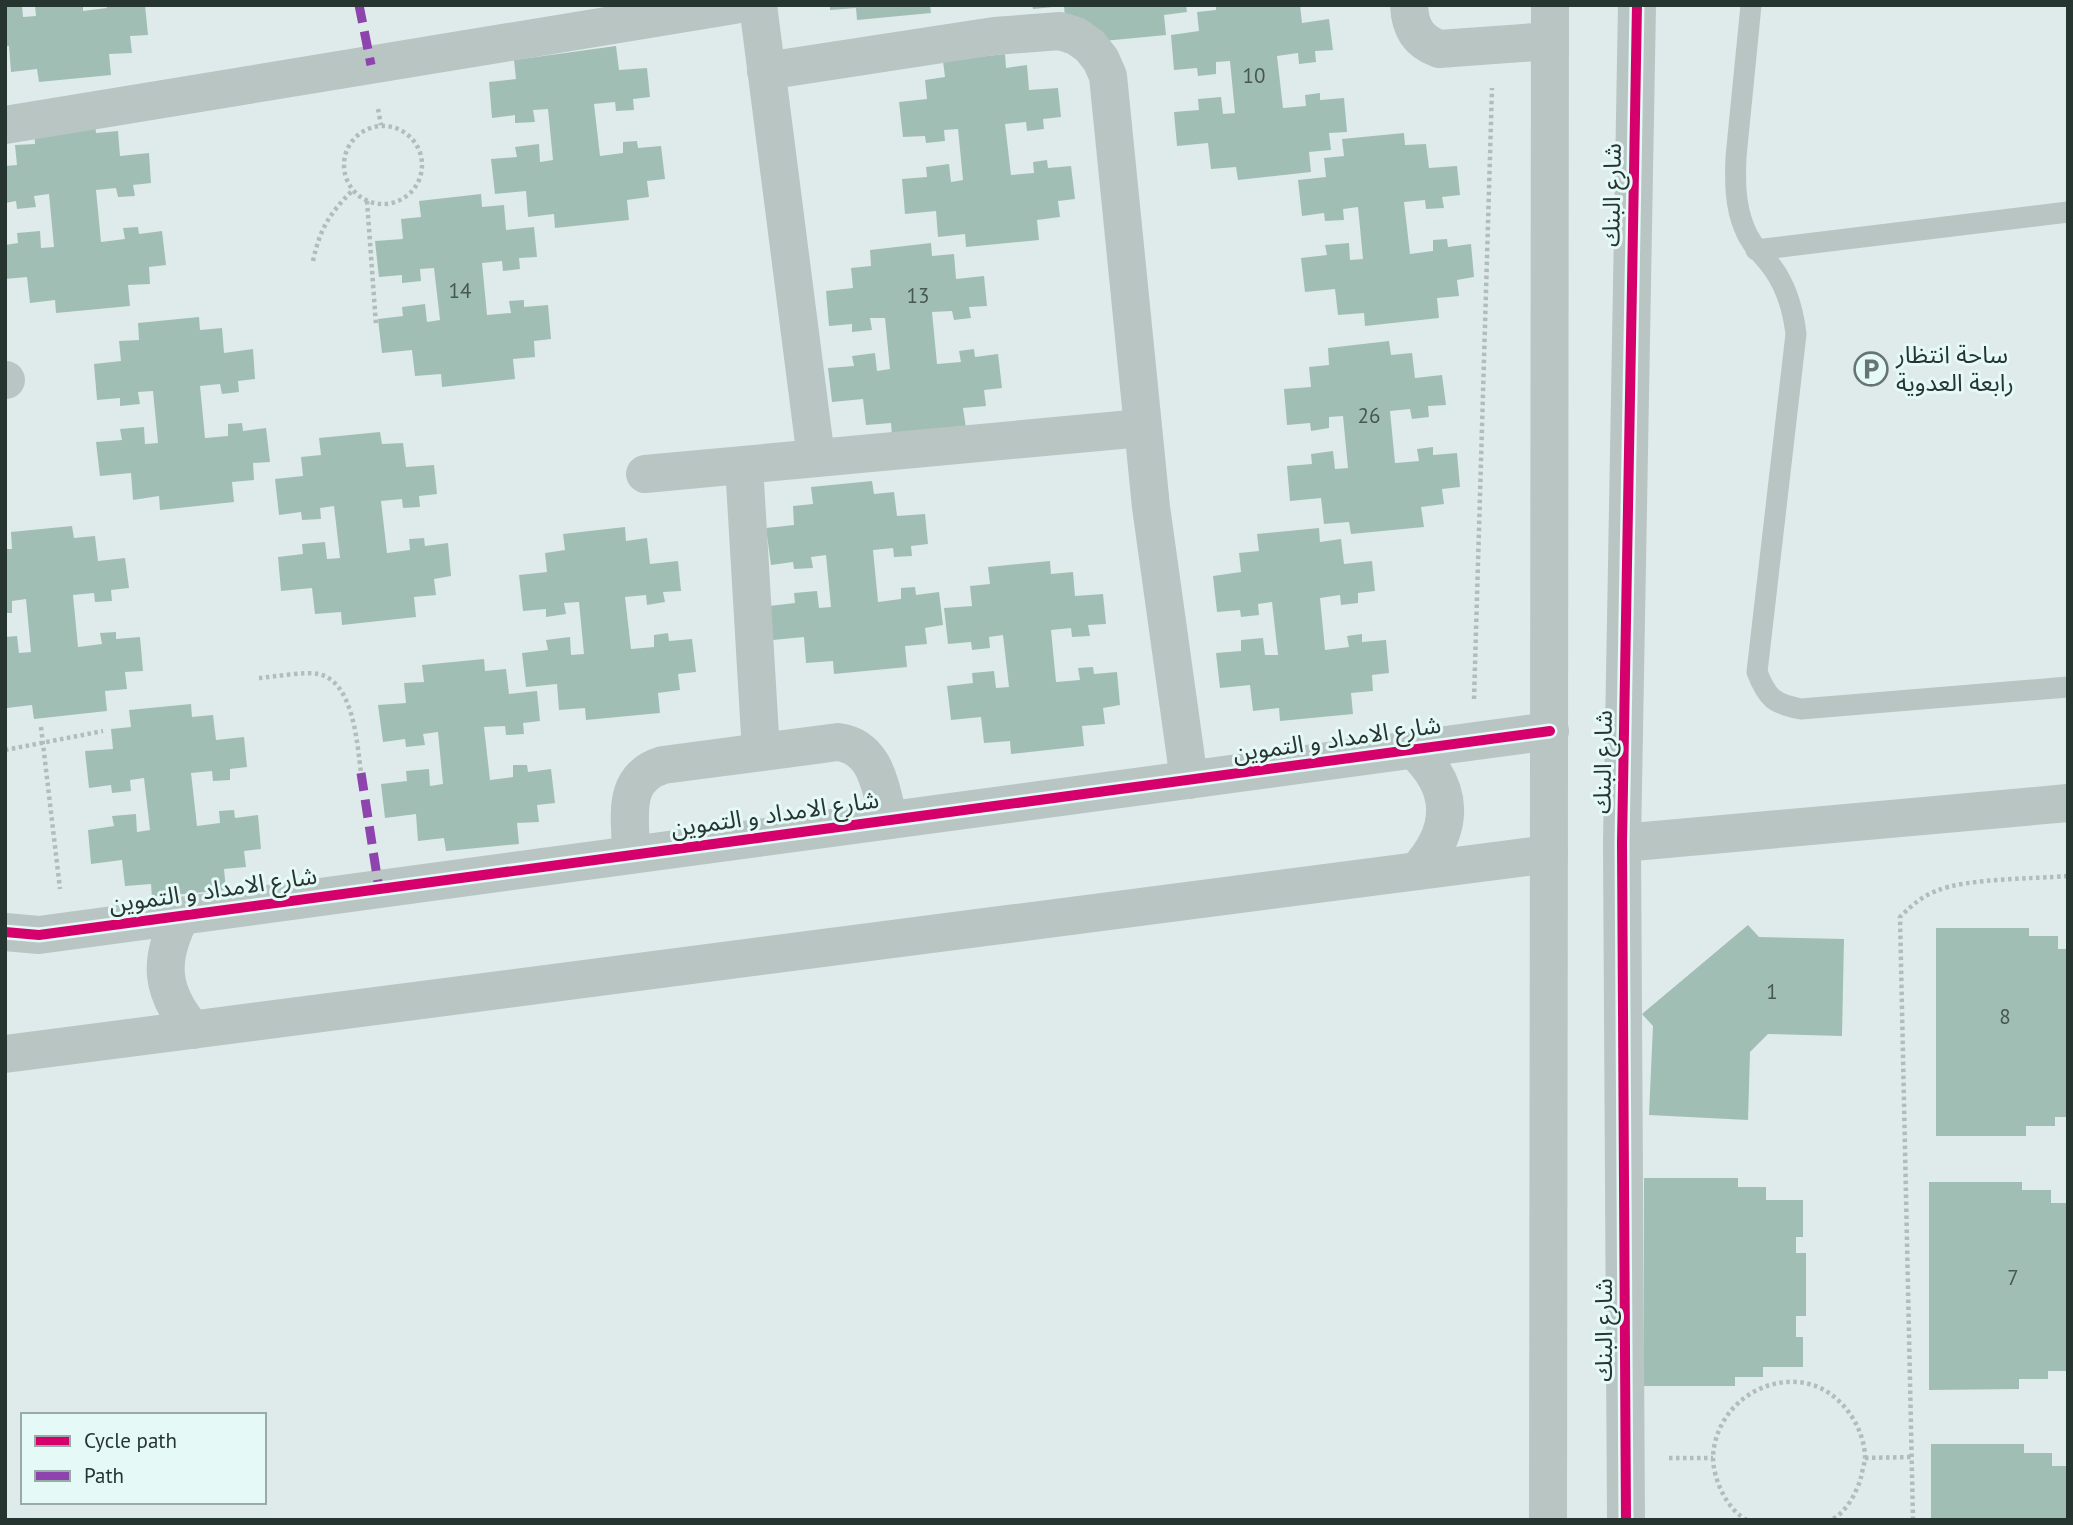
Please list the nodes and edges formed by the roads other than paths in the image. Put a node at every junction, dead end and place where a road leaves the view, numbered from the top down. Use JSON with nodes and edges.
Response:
{"nodes":[{"id":1,"x":734,"y":5,"type":"edge"},
{"id":2,"x":758,"y":5,"type":"edge"},
{"id":3,"x":1409,"y":5,"type":"edge"},
{"id":4,"x":1637,"y":5,"type":"edge"},
{"id":5,"x":1751,"y":5,"type":"edge"},
{"id":6,"x":993,"y":21,"type":"edge"},
{"id":7,"x":1550,"y":23,"type":"edge"},
{"id":8,"x":766,"y":71,"type":"junction"},
{"id":9,"x":5,"y":125,"type":"edge"},
{"id":10,"x":2068,"y":212,"type":"edge"},
{"id":11,"x":1756,"y":250,"type":"junction"},
{"id":12,"x":1142,"y":428,"type":"junction"},
{"id":13,"x":816,"y":458,"type":"junction"},
{"id":14,"x":744,"y":465,"type":"junction"},
{"id":15,"x":645,"y":474,"type":"dead end"},
{"id":16,"x":2068,"y":687,"type":"edge"},
{"id":17,"x":1550,"y":731,"type":"junction"},
{"id":18,"x":1414,"y":750,"type":"junction"},
{"id":19,"x":761,"y":752,"type":"junction"},
{"id":20,"x":1189,"y":780,"type":"junction"},
{"id":21,"x":2068,"y":803,"type":"edge"},
{"id":22,"x":889,"y":820,"type":"junction"},
{"id":23,"x":1622,"y":843,"type":"junction"},
{"id":24,"x":1549,"y":854,"type":"junction"},
{"id":25,"x":631,"y":855,"type":"junction"},
{"id":26,"x":1417,"y":872,"type":"junction"},
{"id":27,"x":181,"y":916,"type":"junction"},
{"id":28,"x":5,"y":932,"type":"edge"},
{"id":29,"x":193,"y":1030,"type":"junction"},
{"id":30,"x":5,"y":1054,"type":"edge"},
{"id":31,"x":1548,"y":1520,"type":"edge"},
{"id":32,"x":1626,"y":1520,"type":"edge"}],
"edges":[{"from":1,"to":9,"type":"street"},
{"from":2,"to":8,"type":"street"},
{"from":3,"to":7,"type":"street"},
{"from":4,"to":23,"type":"street","name":"شارع البنك"},
{"from":5,"to":11,"type":"lane"},
{"from":6,"to":8,"type":"street"},
{"from":6,"to":12,"type":"street"},
{"from":7,"to":17,"type":"street"},
{"from":8,"to":13,"type":"street"},
{"from":10,"to":11,"type":"lane"},
{"from":11,"to":16,"type":"lane"},
{"from":12,"to":13,"type":"street"},
{"from":12,"to":20,"type":"street"},
{"from":13,"to":14,"type":"street"},
{"from":14,"to":15,"type":"street"},
{"from":14,"to":19,"type":"street"},
{"from":17,"to":18,"type":"street","name":"شارع الامداد و التموين"},
{"from":17,"to":24,"type":"street"},
{"from":18,"to":20,"type":"street","name":"شارع الامداد و التموين"},
{"from":18,"to":26,"type":"street"},
{"from":19,"to":22,"type":"street"},
{"from":19,"to":25,"type":"street"},
{"from":20,"to":22,"type":"street","name":"شارع الامداد و التموين"},
{"from":21,"to":23,"type":"street"},
{"from":22,"to":25,"type":"street","name":"شارع الامداد و التموين"},
{"from":23,"to":32,"type":"street","name":"شارع البنك"},
{"from":24,"to":26,"type":"street"},
{"from":24,"to":31,"type":"street"},
{"from":25,"to":27,"type":"street","name":"شارع الامداد و التموين"},
{"from":26,"to":29,"type":"street"},
{"from":27,"to":28,"type":"street","name":"شارع الامداد و التموين"},
{"from":27,"to":29,"type":"street"},
{"from":29,"to":30,"type":"street"}]}
